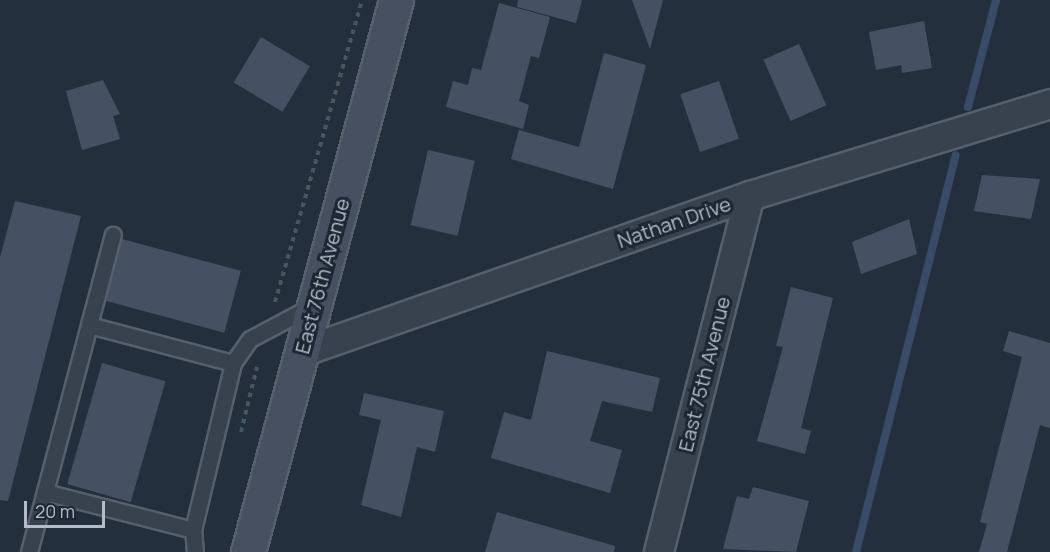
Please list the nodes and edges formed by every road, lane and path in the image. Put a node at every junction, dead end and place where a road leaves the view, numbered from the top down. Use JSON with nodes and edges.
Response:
{"nodes":[{"id":1,"x":362,"y":0,"type":"edge"},
{"id":2,"x":396,"y":0,"type":"edge"},
{"id":3,"x":1050,"y":104,"type":"edge"},
{"id":4,"x":750,"y":196,"type":"junction"},
{"id":5,"x":113,"y":235,"type":"dead end"},
{"id":6,"x":315,"y":305,"type":"junction"},
{"id":7,"x":89,"y":325,"type":"junction"},
{"id":8,"x":268,"y":327,"type":"junction"},
{"id":9,"x":302,"y":352,"type":"junction"},
{"id":10,"x":233,"y":363,"type":"junction"},
{"id":11,"x":239,"y":439,"type":"dead end"},
{"id":12,"x":45,"y":492,"type":"junction"},
{"id":13,"x":193,"y":530,"type":"junction"},
{"id":14,"x":29,"y":552,"type":"edge"},
{"id":15,"x":195,"y":552,"type":"edge"},
{"id":16,"x":248,"y":552,"type":"edge"},
{"id":17,"x":659,"y":552,"type":"edge"}],
"edges":[{"from":1,"to":8,"type":"path"},
{"from":2,"to":6,"type":"street","name":"East 76th Avenue"},
{"from":3,"to":4,"type":"street","name":"Nathan Drive"},
{"from":4,"to":9,"type":"street","name":"Nathan Drive"},
{"from":4,"to":17,"type":"street","name":"East 75th Avenue"},
{"from":5,"to":7,"type":"lane"},
{"from":6,"to":8,"type":"lane"},
{"from":6,"to":9,"type":"street","name":"East 76th Avenue"},
{"from":7,"to":10,"type":"lane"},
{"from":7,"to":12,"type":"lane"},
{"from":8,"to":10,"type":"lane"},
{"from":8,"to":11,"type":"path"},
{"from":9,"to":16,"type":"street","name":"East 76th Avenue"},
{"from":10,"to":13,"type":"lane"},
{"from":12,"to":13,"type":"lane"},
{"from":12,"to":14,"type":"lane"},
{"from":13,"to":15,"type":"lane"}]}
